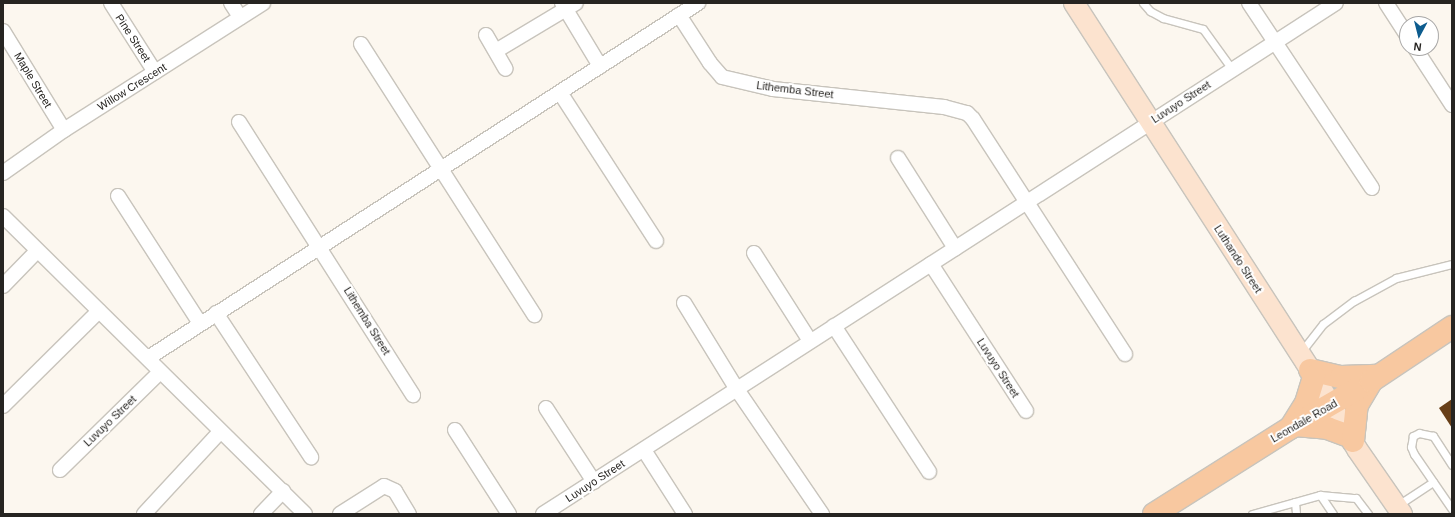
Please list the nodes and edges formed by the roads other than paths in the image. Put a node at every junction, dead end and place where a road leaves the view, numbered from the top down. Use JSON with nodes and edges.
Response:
{"nodes":[{"id":1,"x":111,"y":3,"type":"edge"},
{"id":2,"x":231,"y":3,"type":"edge"},
{"id":3,"x":263,"y":3,"type":"edge"},
{"id":4,"x":698,"y":3,"type":"edge"},
{"id":5,"x":1074,"y":3,"type":"edge"},
{"id":6,"x":1143,"y":3,"type":"edge"},
{"id":7,"x":1249,"y":3,"type":"edge"},
{"id":8,"x":1336,"y":3,"type":"edge"},
{"id":9,"x":1386,"y":3,"type":"edge"},
{"id":10,"x":568,"y":5,"type":"edge"},
{"id":11,"x":679,"y":16,"type":"junction"},
{"id":12,"x":240,"y":17,"type":"junction"},
{"id":13,"x":1399,"y":23,"type":"edge"},
{"id":14,"x":3,"y":31,"type":"edge"},
{"id":15,"x":486,"y":35,"type":"dead end"},
{"id":16,"x":1274,"y":42,"type":"junction"},
{"id":17,"x":361,"y":44,"type":"dead end"},
{"id":18,"x":496,"y":51,"type":"junction"},
{"id":19,"x":1420,"y":56,"type":"edge"},
{"id":20,"x":600,"y":66,"type":"junction"},
{"id":21,"x":506,"y":69,"type":"dead end"},
{"id":22,"x":1232,"y":69,"type":"junction"},
{"id":23,"x":156,"y":72,"type":"junction"},
{"id":24,"x":560,"y":94,"type":"junction"},
{"id":25,"x":1452,"y":105,"type":"edge"},
{"id":26,"x":239,"y":122,"type":"dead end"},
{"id":27,"x":1150,"y":122,"type":"junction"},
{"id":28,"x":64,"y":130,"type":"junction"},
{"id":29,"x":898,"y":158,"type":"dead end"},
{"id":30,"x":441,"y":170,"type":"junction"},
{"id":31,"x":3,"y":173,"type":"edge"},
{"id":32,"x":1372,"y":188,"type":"dead end"},
{"id":33,"x":118,"y":196,"type":"dead end"},
{"id":34,"x":1027,"y":203,"type":"junction"},
{"id":35,"x":3,"y":216,"type":"edge"},
{"id":36,"x":656,"y":241,"type":"dead end"},
{"id":37,"x":321,"y":246,"type":"junction"},
{"id":38,"x":955,"y":248,"type":"junction"},
{"id":39,"x":37,"y":251,"type":"junction"},
{"id":40,"x":754,"y":253,"type":"dead end"},
{"id":41,"x":931,"y":264,"type":"junction"},
{"id":42,"x":1452,"y":264,"type":"edge"},
{"id":43,"x":3,"y":286,"type":"edge"},
{"id":44,"x":684,"y":303,"type":"dead end"},
{"id":45,"x":99,"y":311,"type":"junction"},
{"id":46,"x":216,"y":313,"type":"junction"},
{"id":47,"x":534,"y":315,"type":"dead end"},
{"id":48,"x":200,"y":323,"type":"junction"},
{"id":49,"x":834,"y":326,"type":"junction"},
{"id":50,"x":1452,"y":327,"type":"edge"},
{"id":51,"x":810,"y":341,"type":"junction"},
{"id":52,"x":1125,"y":354,"type":"dead end"},
{"id":53,"x":148,"y":358,"type":"junction"},
{"id":54,"x":1308,"y":367,"type":"junction"},
{"id":55,"x":160,"y":372,"type":"junction"},
{"id":56,"x":1375,"y":378,"type":"junction"},
{"id":57,"x":736,"y":388,"type":"junction"},
{"id":58,"x":413,"y":395,"type":"dead end"},
{"id":59,"x":3,"y":406,"type":"edge"},
{"id":60,"x":1331,"y":406,"type":"junction"},
{"id":61,"x":546,"y":408,"type":"dead end"},
{"id":62,"x":1026,"y":412,"type":"dead end"},
{"id":63,"x":1292,"y":426,"type":"junction"},
{"id":64,"x":455,"y":430,"type":"dead end"},
{"id":65,"x":220,"y":432,"type":"junction"},
{"id":66,"x":1351,"y":438,"type":"junction"},
{"id":67,"x":644,"y":450,"type":"junction"},
{"id":68,"x":310,"y":457,"type":"dead end"},
{"id":69,"x":1452,"y":465,"type":"edge"},
{"id":70,"x":60,"y":470,"type":"dead end"},
{"id":71,"x":929,"y":472,"type":"dead end"},
{"id":72,"x":594,"y":482,"type":"junction"},
{"id":73,"x":1433,"y":482,"type":"junction"},
{"id":74,"x":283,"y":491,"type":"junction"},
{"id":75,"x":1320,"y":495,"type":"junction"},
{"id":76,"x":1295,"y":502,"type":"junction"},
{"id":77,"x":1452,"y":509,"type":"edge"},
{"id":78,"x":1399,"y":510,"type":"edge"},
{"id":79,"x":545,"y":513,"type":"edge"},
{"id":80,"x":144,"y":514,"type":"edge"},
{"id":81,"x":261,"y":514,"type":"edge"},
{"id":82,"x":305,"y":514,"type":"edge"},
{"id":83,"x":340,"y":514,"type":"edge"},
{"id":84,"x":409,"y":514,"type":"edge"},
{"id":85,"x":509,"y":514,"type":"edge"},
{"id":86,"x":685,"y":514,"type":"edge"},
{"id":87,"x":822,"y":514,"type":"edge"},
{"id":88,"x":1154,"y":514,"type":"edge"},
{"id":89,"x":1252,"y":514,"type":"edge"},
{"id":90,"x":1296,"y":514,"type":"edge"},
{"id":91,"x":1333,"y":514,"type":"edge"},
{"id":92,"x":1368,"y":514,"type":"edge"}],
"edges":[{"from":1,"to":23,"type":"street","name":"Pine Street"},
{"from":2,"to":12,"type":"street"},
{"from":3,"to":12,"type":"street","name":"Willow Crescent"},
{"from":4,"to":11,"type":"street"},
{"from":5,"to":27,"type":"street","name":"Luthando Street"},
{"from":6,"to":22,"type":"lane"},
{"from":7,"to":16,"type":"street"},
{"from":8,"to":16,"type":"street","name":"Luvuyo Street"},
{"from":9,"to":13,"type":"street"},
{"from":10,"to":18,"type":"street"},
{"from":10,"to":20,"type":"street"},
{"from":11,"to":20,"type":"street"},
{"from":11,"to":34,"type":"street","name":"Lithemba Street"},
{"from":12,"to":23,"type":"street","name":"Willow Crescent"},
{"from":14,"to":28,"type":"street","name":"Maple Street"},
{"from":15,"to":18,"type":"street"},
{"from":16,"to":22,"type":"street","name":"Luvuyo Street"},
{"from":16,"to":32,"type":"street"},
{"from":17,"to":30,"type":"street"},
{"from":18,"to":21,"type":"street"},
{"from":19,"to":25,"type":"street"},
{"from":20,"to":24,"type":"street"},
{"from":22,"to":27,"type":"street","name":"Luvuyo Street"},
{"from":23,"to":28,"type":"street","name":"Willow Crescent"},
{"from":24,"to":30,"type":"street"},
{"from":24,"to":36,"type":"street"},
{"from":26,"to":37,"type":"street","name":"Lithemba Street"},
{"from":27,"to":34,"type":"street","name":"Luvuyo Street"},
{"from":27,"to":54,"type":"street","name":"Luthando Street"},
{"from":28,"to":31,"type":"street","name":"Willow Crescent"},
{"from":29,"to":38,"type":"street"},
{"from":30,"to":37,"type":"street"},
{"from":30,"to":47,"type":"street"},
{"from":33,"to":48,"type":"street"},
{"from":34,"to":38,"type":"street","name":"Luvuyo Street"},
{"from":34,"to":52,"type":"street"},
{"from":35,"to":39,"type":"street"},
{"from":37,"to":46,"type":"street"},
{"from":37,"to":58,"type":"street","name":"Lithemba Street"},
{"from":38,"to":41,"type":"street","name":"Luvuyo Street"},
{"from":39,"to":43,"type":"street"},
{"from":39,"to":45,"type":"street"},
{"from":40,"to":51,"type":"street"},
{"from":41,"to":49,"type":"street","name":"Luvuyo Street"},
{"from":41,"to":62,"type":"street","name":"Luvuyo Street"},
{"from":42,"to":54,"type":"lane"},
{"from":44,"to":57,"type":"street"},
{"from":45,"to":53,"type":"street"},
{"from":45,"to":59,"type":"street"},
{"from":46,"to":48,"type":"street"},
{"from":46,"to":68,"type":"street"},
{"from":48,"to":53,"type":"street"},
{"from":49,"to":51,"type":"street","name":"Luvuyo Street"},
{"from":49,"to":71,"type":"street"},
{"from":50,"to":56,"type":"main road","name":"Leondale Road"},
{"from":51,"to":57,"type":"street","name":"Luvuyo Street"},
{"from":53,"to":55,"type":"street"},
{"from":54,"to":56,"type":"main road"},
{"from":54,"to":60,"type":"street","name":"Luthando Street"},
{"from":54,"to":63,"type":"main road"},
{"from":55,"to":65,"type":"street"},
{"from":55,"to":70,"type":"street","name":"Luvuyo Street"},
{"from":56,"to":60,"type":"main road","name":"Leondale Road"},
{"from":56,"to":66,"type":"main road"},
{"from":57,"to":67,"type":"street","name":"Luvuyo Street"},
{"from":57,"to":87,"type":"street"},
{"from":60,"to":63,"type":"main road","name":"Leondale Road"},
{"from":60,"to":66,"type":"street","name":"Luthando Street"},
{"from":61,"to":72,"type":"street"},
{"from":63,"to":66,"type":"main road"},
{"from":63,"to":88,"type":"main road","name":"Leondale Road"},
{"from":64,"to":85,"type":"street"},
{"from":65,"to":74,"type":"street"},
{"from":65,"to":80,"type":"street"},
{"from":66,"to":78,"type":"street","name":"Luthando Street"},
{"from":67,"to":72,"type":"street","name":"Luvuyo Street"},
{"from":67,"to":86,"type":"street"},
{"from":69,"to":73,"type":"lane"},
{"from":72,"to":79,"type":"street","name":"Luvuyo Street"},
{"from":73,"to":77,"type":"lane"},
{"from":73,"to":78,"type":"lane"},
{"from":74,"to":81,"type":"street"},
{"from":74,"to":82,"type":"street"},
{"from":75,"to":76,"type":"lane"},
{"from":75,"to":91,"type":"lane"},
{"from":75,"to":92,"type":"lane"},
{"from":76,"to":89,"type":"lane"},
{"from":76,"to":90,"type":"lane"},
{"from":83,"to":84,"type":"street"}]}
